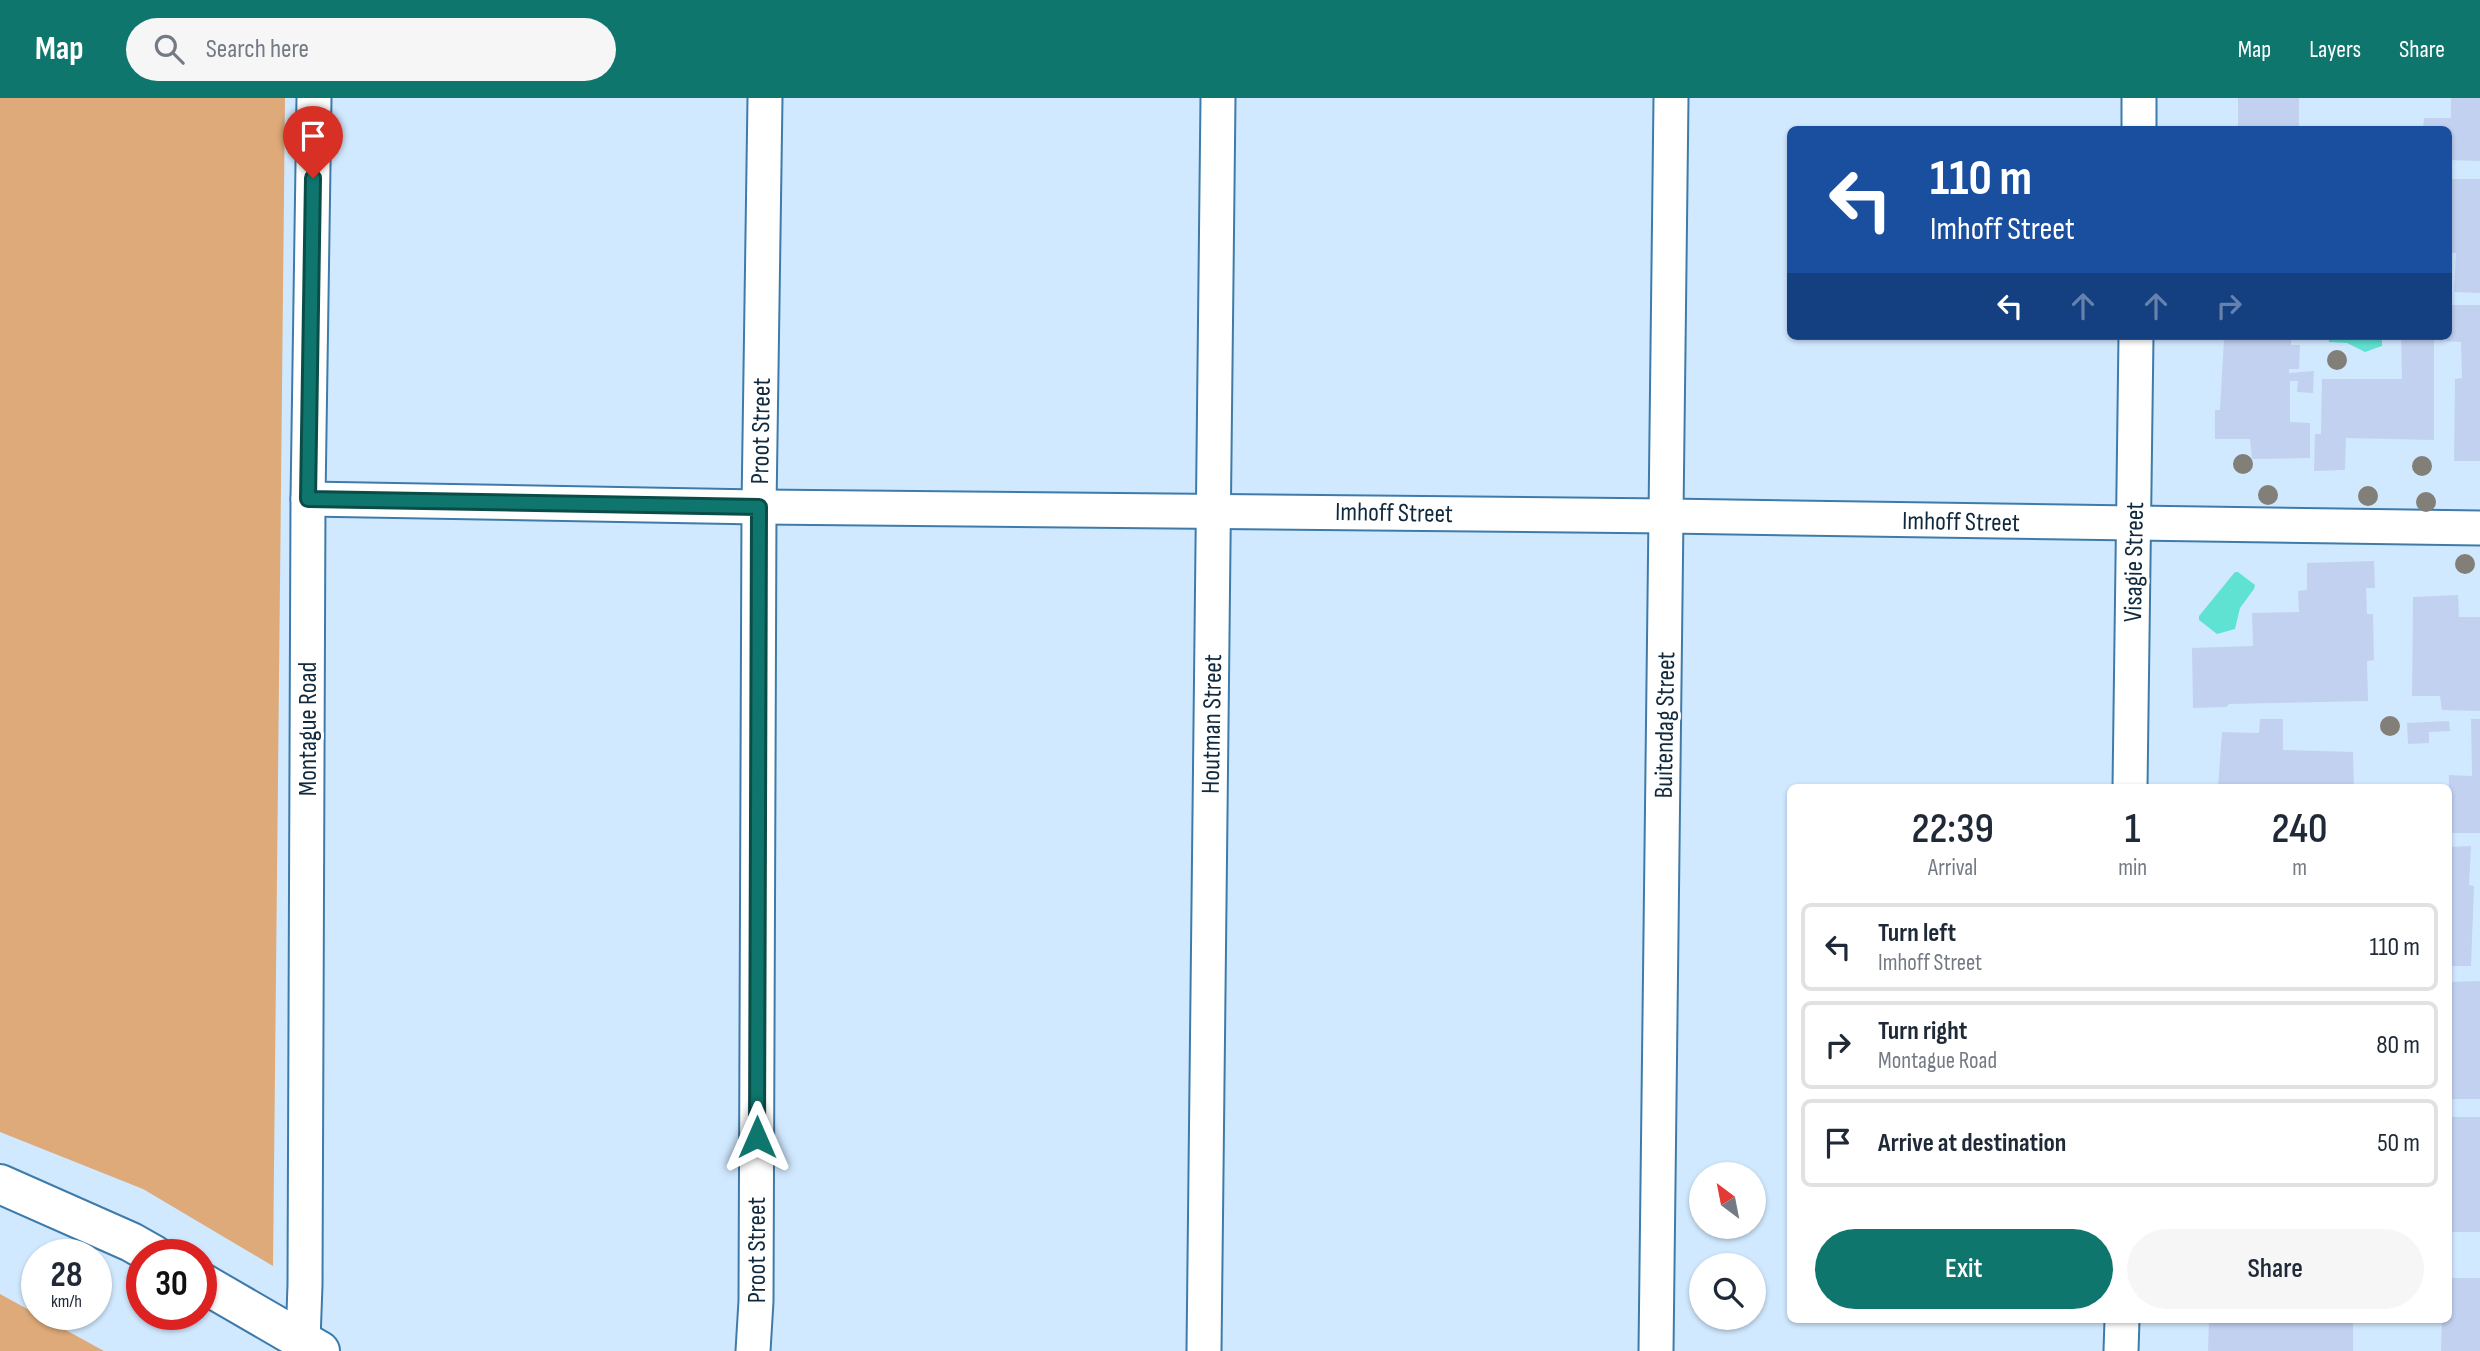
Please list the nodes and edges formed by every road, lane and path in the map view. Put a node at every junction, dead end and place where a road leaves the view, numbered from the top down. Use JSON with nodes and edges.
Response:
{"nodes":[{"id":1,"x":314,"y":98,"type":"edge"},
{"id":2,"x":765,"y":98,"type":"edge"},
{"id":3,"x":1218,"y":98,"type":"edge"},
{"id":4,"x":1671,"y":98,"type":"edge"},
{"id":5,"x":2139,"y":98,"type":"edge"},
{"id":6,"x":2138,"y":126,"type":"edge"},
{"id":7,"x":2136,"y":340,"type":"edge"},
{"id":8,"x":308,"y":499,"type":"junction"},
{"id":9,"x":759,"y":507,"type":"junction"},
{"id":10,"x":1213,"y":510,"type":"junction"},
{"id":11,"x":1667,"y":516,"type":"junction"},
{"id":12,"x":2134,"y":524,"type":"junction"},
{"id":13,"x":2480,"y":528,"type":"edge"},
{"id":14,"x":2130,"y":784,"type":"edge"},
{"id":15,"x":0,"y":1184,"type":"edge"},
{"id":16,"x":126,"y":1240,"type":"edge"},
{"id":17,"x":217,"y":1291,"type":"edge"},
{"id":18,"x":2122,"y":1323,"type":"edge"},
{"id":19,"x":312,"y":1346,"type":"edge"},
{"id":20,"x":753,"y":1351,"type":"edge"},
{"id":21,"x":1204,"y":1351,"type":"edge"},
{"id":22,"x":1656,"y":1351,"type":"edge"},
{"id":23,"x":2121,"y":1351,"type":"edge"}],
"edges":[{"from":1,"to":8,"type":"street","name":"Montague Road"},
{"from":2,"to":9,"type":"street","name":"Proot Street"},
{"from":3,"to":10,"type":"street","name":"Houtman Street"},
{"from":4,"to":11,"type":"street","name":"Buitendag Street"},
{"from":5,"to":6,"type":"street"},
{"from":7,"to":12,"type":"street","name":"Visagie Street"},
{"from":8,"to":9,"type":"street","name":"Imhoff Street"},
{"from":8,"to":19,"type":"street","name":"Montague Road"},
{"from":9,"to":10,"type":"street","name":"Imhoff Street"},
{"from":9,"to":20,"type":"street","name":"Proot Street"},
{"from":10,"to":11,"type":"street","name":"Imhoff Street"},
{"from":10,"to":21,"type":"street","name":"Houtman Street"},
{"from":11,"to":12,"type":"street","name":"Imhoff Street"},
{"from":11,"to":22,"type":"street","name":"Buitendag Street"},
{"from":12,"to":13,"type":"street","name":"Imhoff Street"},
{"from":12,"to":14,"type":"street","name":"Visagie Street"},
{"from":15,"to":16,"type":"street"},
{"from":17,"to":19,"type":"street"},
{"from":18,"to":23,"type":"street"}]}
